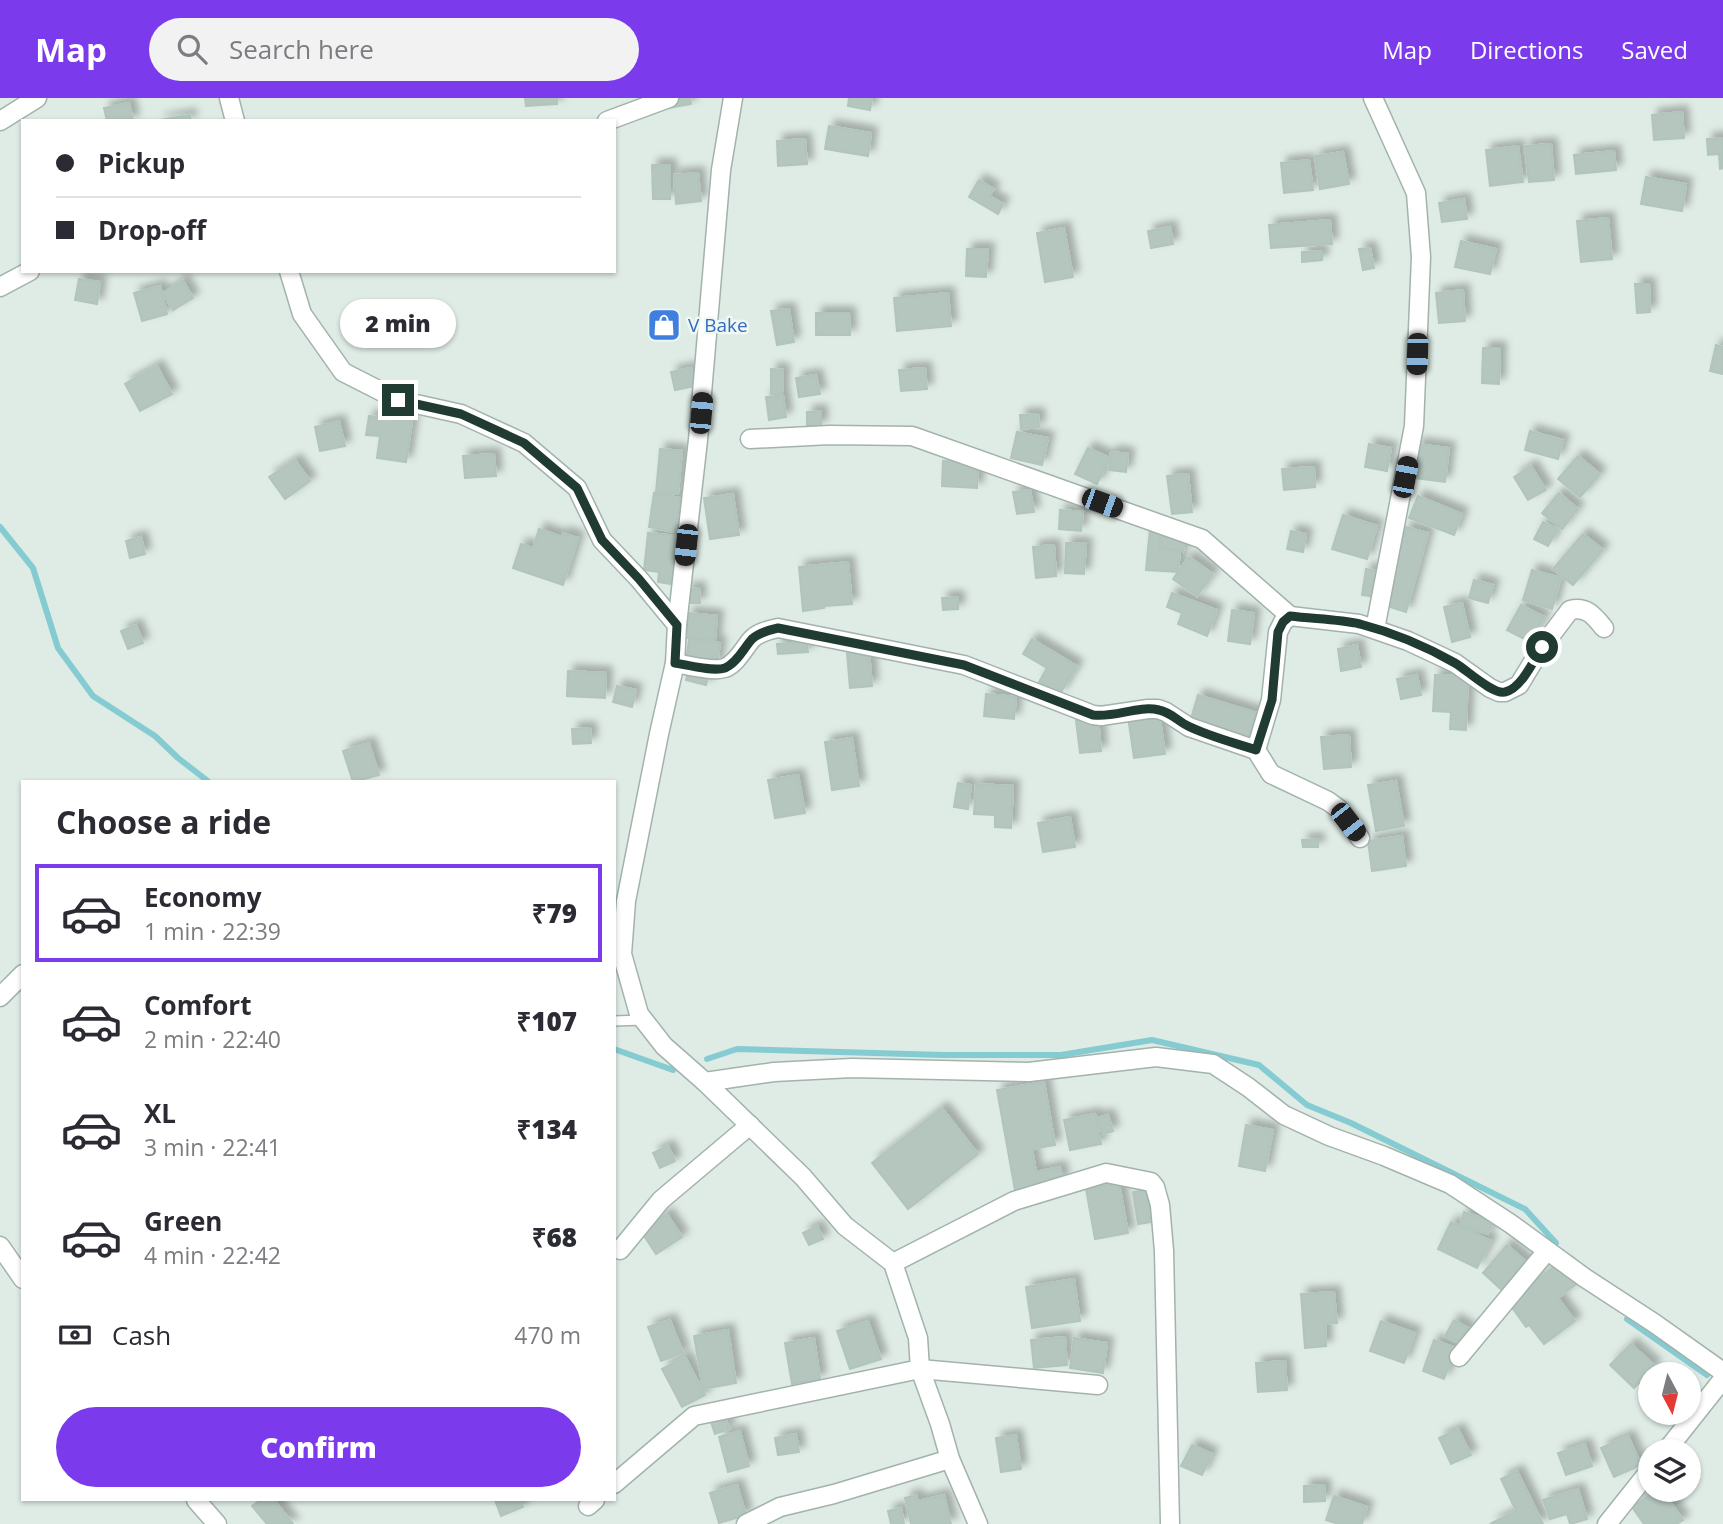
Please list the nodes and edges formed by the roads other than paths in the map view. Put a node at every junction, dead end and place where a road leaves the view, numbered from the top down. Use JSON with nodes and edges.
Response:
{"nodes":[{"id":1,"x":37,"y":98,"type":"edge"},
{"id":2,"x":229,"y":98,"type":"edge"},
{"id":3,"x":669,"y":98,"type":"edge"},
{"id":4,"x":733,"y":98,"type":"edge"},
{"id":5,"x":1373,"y":98,"type":"edge"},
{"id":6,"x":234,"y":119,"type":"edge"},
{"id":7,"x":612,"y":119,"type":"edge"},
{"id":8,"x":0,"y":121,"type":"edge"},
{"id":9,"x":26,"y":273,"type":"edge"},
{"id":10,"x":290,"y":273,"type":"edge"},
{"id":11,"x":0,"y":287,"type":"edge"},
{"id":12,"x":750,"y":439,"type":"dead end"},
{"id":13,"x":1290,"y":616,"type":"junction"},
{"id":14,"x":677,"y":625,"type":"junction"},
{"id":15,"x":1604,"y":628,"type":"dead end"},
{"id":16,"x":1375,"y":629,"type":"junction"},
{"id":17,"x":675,"y":663,"type":"junction"},
{"id":18,"x":1256,"y":750,"type":"junction"},
{"id":19,"x":1360,"y":838,"type":"dead end"},
{"id":20,"x":21,"y":976,"type":"edge"},
{"id":21,"x":0,"y":998,"type":"edge"},
{"id":22,"x":645,"y":1020,"type":"junction"},
{"id":23,"x":616,"y":1021,"type":"edge"},
{"id":24,"x":705,"y":1082,"type":"junction"},
{"id":25,"x":750,"y":1125,"type":"junction"},
{"id":26,"x":0,"y":1246,"type":"edge"},
{"id":27,"x":620,"y":1250,"type":"dead end"},
{"id":28,"x":1547,"y":1251,"type":"junction"},
{"id":29,"x":893,"y":1263,"type":"junction"},
{"id":30,"x":21,"y":1276,"type":"edge"},
{"id":31,"x":1459,"y":1357,"type":"dead end"},
{"id":32,"x":920,"y":1369,"type":"junction"},
{"id":33,"x":1723,"y":1372,"type":"edge"},
{"id":34,"x":1723,"y":1379,"type":"edge"},
{"id":35,"x":1098,"y":1385,"type":"dead end"},
{"id":36,"x":1676,"y":1439,"type":"edge"},
{"id":37,"x":950,"y":1459,"type":"junction"},
{"id":38,"x":616,"y":1482,"type":"edge"},
{"id":39,"x":1638,"y":1485,"type":"edge"},
{"id":40,"x":197,"y":1501,"type":"edge"},
{"id":41,"x":217,"y":1524,"type":"edge"},
{"id":42,"x":746,"y":1524,"type":"edge"},
{"id":43,"x":978,"y":1524,"type":"edge"},
{"id":44,"x":1170,"y":1524,"type":"edge"},
{"id":45,"x":1607,"y":1524,"type":"edge"}],
"edges":[{"from":1,"to":8,"type":"street"},
{"from":2,"to":6,"type":"street"},
{"from":3,"to":7,"type":"street"},
{"from":4,"to":14,"type":"street"},
{"from":5,"to":16,"type":"street"},
{"from":9,"to":11,"type":"street"},
{"from":10,"to":14,"type":"street"},
{"from":12,"to":13,"type":"street"},
{"from":13,"to":16,"type":"street"},
{"from":13,"to":18,"type":"street"},
{"from":14,"to":17,"type":"street"},
{"from":15,"to":16,"type":"street"},
{"from":17,"to":18,"type":"street"},
{"from":17,"to":22,"type":"street"},
{"from":18,"to":19,"type":"street"},
{"from":20,"to":21,"type":"street"},
{"from":22,"to":23,"type":"lane"},
{"from":22,"to":24,"type":"street"},
{"from":24,"to":25,"type":"street"},
{"from":24,"to":28,"type":"street"},
{"from":25,"to":27,"type":"street"},
{"from":25,"to":29,"type":"street"},
{"from":26,"to":30,"type":"street"},
{"from":28,"to":31,"type":"street"},
{"from":28,"to":33,"type":"street"},
{"from":29,"to":32,"type":"street"},
{"from":29,"to":44,"type":"street"},
{"from":32,"to":35,"type":"street"},
{"from":32,"to":37,"type":"street"},
{"from":32,"to":38,"type":"street"},
{"from":34,"to":36,"type":"street"},
{"from":37,"to":42,"type":"street"},
{"from":37,"to":43,"type":"street"},
{"from":39,"to":45,"type":"street"},
{"from":40,"to":41,"type":"street"}]}
